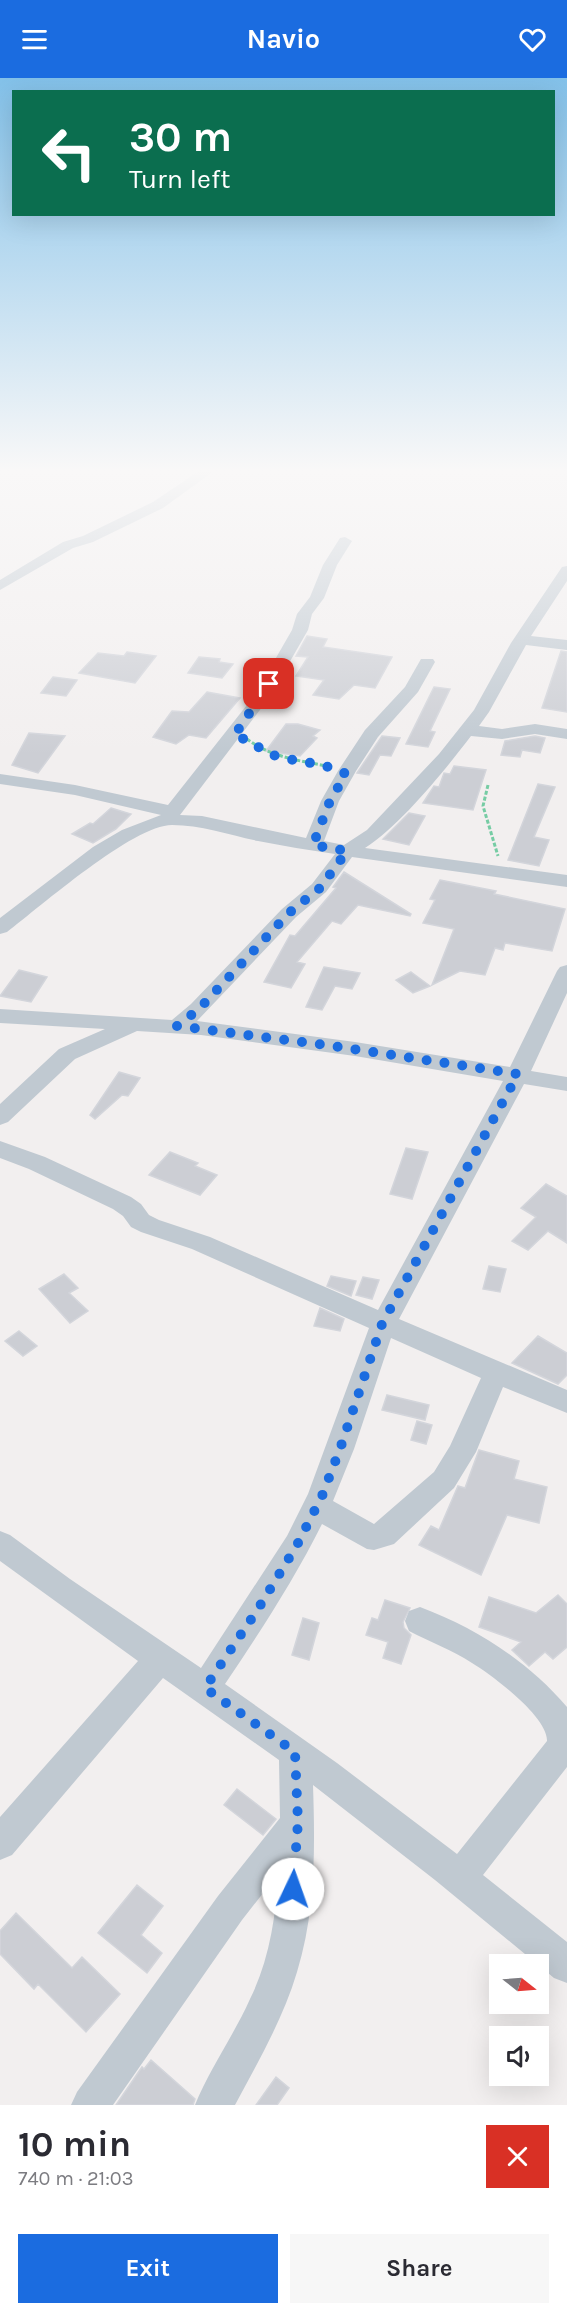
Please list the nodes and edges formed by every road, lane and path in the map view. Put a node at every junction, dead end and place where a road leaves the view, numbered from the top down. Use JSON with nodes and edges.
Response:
{"nodes":[{"id":1,"x":34,"y":566,"type":"edge"},
{"id":2,"x":330,"y":566,"type":"edge"},
{"id":3,"x":567,"y":570,"type":"edge"},
{"id":4,"x":0,"y":586,"type":"edge"},
{"id":5,"x":521,"y":640,"type":"junction"},
{"id":6,"x":567,"y":645,"type":"edge"},
{"id":7,"x":427,"y":662,"type":"dead end"},
{"id":8,"x":467,"y":730,"type":"junction"},
{"id":9,"x":567,"y":734,"type":"edge"},
{"id":10,"x":234,"y":736,"type":"junction"},
{"id":11,"x":346,"y":774,"type":"junction"},
{"id":12,"x":0,"y":779,"type":"edge"},
{"id":13,"x":488,"y":785,"type":"dead end"},
{"id":14,"x":170,"y":815,"type":"junction"},
{"id":15,"x":313,"y":845,"type":"junction"},
{"id":16,"x":347,"y":851,"type":"junction"},
{"id":17,"x":529,"y":876,"type":"junction"},
{"id":18,"x":567,"y":881,"type":"edge"},
{"id":19,"x":0,"y":928,"type":"edge"},
{"id":20,"x":567,"y":971,"type":"edge"},
{"id":21,"x":0,"y":1016,"type":"edge"},
{"id":22,"x":137,"y":1023,"type":"junction"},
{"id":23,"x":177,"y":1026,"type":"junction"},
{"id":24,"x":518,"y":1074,"type":"junction"},
{"id":25,"x":567,"y":1084,"type":"edge"},
{"id":26,"x":0,"y":1117,"type":"edge"},
{"id":27,"x":0,"y":1149,"type":"edge"},
{"id":28,"x":382,"y":1324,"type":"junction"},
{"id":29,"x":496,"y":1373,"type":"junction"},
{"id":30,"x":567,"y":1402,"type":"edge"},
{"id":31,"x":316,"y":1506,"type":"junction"},
{"id":32,"x":0,"y":1544,"type":"edge"},
{"id":33,"x":420,"y":1621,"type":"dead end"},
{"id":34,"x":159,"y":1660,"type":"junction"},
{"id":35,"x":205,"y":1688,"type":"junction"},
{"id":36,"x":295,"y":1752,"type":"junction"},
{"id":37,"x":298,"y":1822,"type":"junction"},
{"id":38,"x":0,"y":1844,"type":"edge"},
{"id":39,"x":460,"y":1876,"type":"junction"},
{"id":40,"x":567,"y":1965,"type":"edge"},
{"id":41,"x":90,"y":2105,"type":"edge"},
{"id":42,"x":214,"y":2105,"type":"edge"}],
"edges":[{"from":1,"to":4,"type":"street"},
{"from":2,"to":10,"type":"street"},
{"from":3,"to":5,"type":"street"},
{"from":5,"to":6,"type":"street"},
{"from":5,"to":8,"type":"street"},
{"from":7,"to":11,"type":"street"},
{"from":8,"to":9,"type":"street"},
{"from":8,"to":16,"type":"street"},
{"from":10,"to":11,"type":"path"},
{"from":10,"to":14,"type":"street"},
{"from":11,"to":15,"type":"street"},
{"from":12,"to":14,"type":"street"},
{"from":13,"to":17,"type":"path"},
{"from":14,"to":15,"type":"street"},
{"from":14,"to":19,"type":"street"},
{"from":15,"to":16,"type":"street"},
{"from":16,"to":17,"type":"street"},
{"from":16,"to":23,"type":"street"},
{"from":17,"to":18,"type":"street"},
{"from":20,"to":24,"type":"street"},
{"from":21,"to":22,"type":"street"},
{"from":22,"to":23,"type":"street"},
{"from":22,"to":26,"type":"street"},
{"from":23,"to":24,"type":"street"},
{"from":24,"to":25,"type":"street"},
{"from":24,"to":28,"type":"street"},
{"from":27,"to":28,"type":"street"},
{"from":28,"to":29,"type":"street"},
{"from":28,"to":31,"type":"street"},
{"from":29,"to":30,"type":"street"},
{"from":29,"to":31,"type":"street"},
{"from":31,"to":35,"type":"street"},
{"from":32,"to":34,"type":"street"},
{"from":33,"to":39,"type":"street"},
{"from":34,"to":35,"type":"street"},
{"from":34,"to":38,"type":"street"},
{"from":35,"to":36,"type":"street"},
{"from":36,"to":37,"type":"street"},
{"from":36,"to":39,"type":"street"},
{"from":37,"to":41,"type":"street"},
{"from":37,"to":42,"type":"street"},
{"from":39,"to":40,"type":"street"}]}
